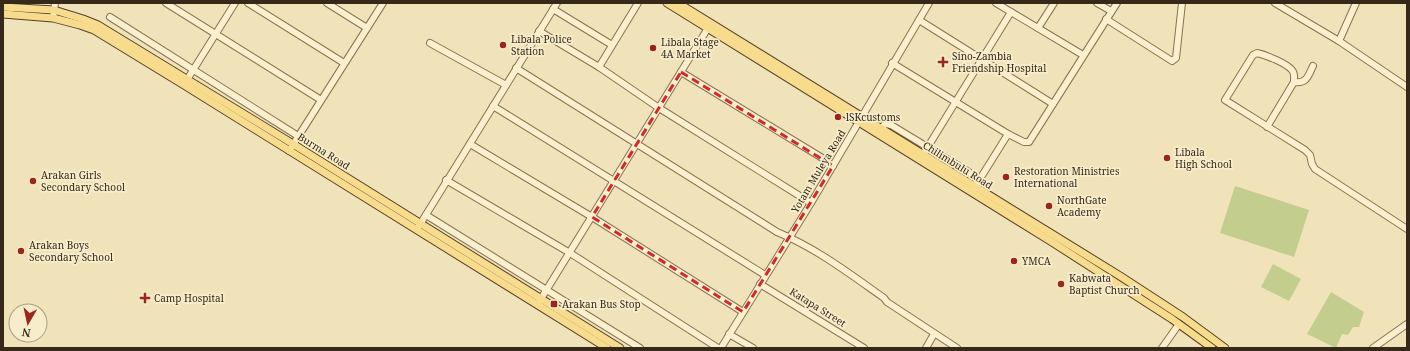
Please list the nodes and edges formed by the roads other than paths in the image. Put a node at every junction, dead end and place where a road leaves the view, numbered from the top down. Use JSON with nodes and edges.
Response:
{"nodes":[{"id":1,"x":166,"y":3,"type":"edge"},
{"id":2,"x":235,"y":3,"type":"edge"},
{"id":3,"x":248,"y":3,"type":"edge"},
{"id":4,"x":327,"y":3,"type":"edge"},
{"id":5,"x":382,"y":3,"type":"edge"},
{"id":6,"x":557,"y":3,"type":"edge"},
{"id":7,"x":638,"y":3,"type":"edge"},
{"id":8,"x":667,"y":3,"type":"edge"},
{"id":9,"x":678,"y":3,"type":"edge"},
{"id":10,"x":929,"y":3,"type":"edge"},
{"id":11,"x":996,"y":3,"type":"edge"},
{"id":12,"x":1054,"y":3,"type":"edge"},
{"id":13,"x":1097,"y":3,"type":"edge"},
{"id":14,"x":1117,"y":3,"type":"edge"},
{"id":15,"x":1182,"y":3,"type":"edge"},
{"id":16,"x":1275,"y":3,"type":"edge"},
{"id":17,"x":1356,"y":3,"type":"edge"},
{"id":18,"x":55,"y":6,"type":"edge"},
{"id":19,"x":3,"y":7,"type":"edge"},
{"id":20,"x":553,"y":9,"type":"junction"},
{"id":21,"x":1011,"y":12,"type":"junction"},
{"id":22,"x":1111,"y":12,"type":"junction"},
{"id":23,"x":3,"y":14,"type":"edge"},
{"id":24,"x":110,"y":17,"type":"dead end"},
{"id":25,"x":53,"y":18,"type":"junction"},
{"id":26,"x":1106,"y":19,"type":"junction"},
{"id":27,"x":919,"y":20,"type":"junction"},
{"id":28,"x":367,"y":28,"type":"junction"},
{"id":29,"x":708,"y":28,"type":"junction"},
{"id":30,"x":1038,"y":28,"type":"junction"},
{"id":31,"x":539,"y":31,"type":"junction"},
{"id":32,"x":215,"y":34,"type":"junction"},
{"id":33,"x":1339,"y":41,"type":"junction"},
{"id":34,"x":430,"y":42,"type":"dead end"},
{"id":35,"x":612,"y":45,"type":"junction"},
{"id":36,"x":1083,"y":55,"type":"junction"},
{"id":37,"x":982,"y":60,"type":"junction"},
{"id":38,"x":344,"y":63,"type":"junction"},
{"id":39,"x":892,"y":63,"type":"junction"},
{"id":40,"x":1312,"y":66,"type":"dead end"},
{"id":41,"x":599,"y":67,"type":"junction"},
{"id":42,"x":516,"y":68,"type":"junction"},
{"id":43,"x":193,"y":70,"type":"junction"},
{"id":44,"x":681,"y":72,"type":"junction"},
{"id":45,"x":186,"y":82,"type":"junction"},
{"id":46,"x":1294,"y":82,"type":"junction"},
{"id":47,"x":506,"y":85,"type":"junction"},
{"id":48,"x":1407,"y":87,"type":"edge"},
{"id":49,"x":321,"y":100,"type":"junction"},
{"id":50,"x":956,"y":102,"type":"junction"},
{"id":51,"x":1053,"y":104,"type":"junction"},
{"id":52,"x":493,"y":106,"type":"junction"},
{"id":53,"x":659,"y":108,"type":"junction"},
{"id":54,"x":860,"y":119,"type":"junction"},
{"id":55,"x":1267,"y":126,"type":"junction"},
{"id":56,"x":881,"y":128,"type":"junction"},
{"id":57,"x":1008,"y":134,"type":"junction"},
{"id":58,"x":298,"y":136,"type":"junction"},
{"id":59,"x":293,"y":144,"type":"junction"},
{"id":60,"x":470,"y":144,"type":"junction"},
{"id":61,"x":637,"y":144,"type":"junction"},
{"id":62,"x":928,"y":148,"type":"junction"},
{"id":63,"x":289,"y":151,"type":"junction"},
{"id":64,"x":921,"y":157,"type":"junction"},
{"id":65,"x":833,"y":166,"type":"junction"},
{"id":66,"x":980,"y":179,"type":"junction"},
{"id":67,"x":446,"y":180,"type":"junction"},
{"id":68,"x":614,"y":182,"type":"junction"},
{"id":69,"x":974,"y":190,"type":"junction"},
{"id":70,"x":811,"y":203,"type":"junction"},
{"id":71,"x":426,"y":215,"type":"junction"},
{"id":72,"x":592,"y":217,"type":"junction"},
{"id":73,"x":419,"y":226,"type":"junction"},
{"id":74,"x":1407,"y":229,"type":"edge"},
{"id":75,"x":790,"y":237,"type":"junction"},
{"id":76,"x":570,"y":253,"type":"junction"},
{"id":77,"x":766,"y":275,"type":"junction"},
{"id":78,"x":760,"y":284,"type":"junction"},
{"id":79,"x":547,"y":290,"type":"junction"},
{"id":80,"x":539,"y":302,"type":"junction"},
{"id":81,"x":743,"y":312,"type":"junction"},
{"id":82,"x":1179,"y":324,"type":"junction"},
{"id":83,"x":1407,"y":324,"type":"edge"},
{"id":84,"x":729,"y":334,"type":"junction"},
{"id":85,"x":934,"y":334,"type":"junction"},
{"id":86,"x":607,"y":348,"type":"edge"},
{"id":87,"x":620,"y":348,"type":"edge"},
{"id":88,"x":640,"y":348,"type":"edge"},
{"id":89,"x":719,"y":348,"type":"edge"},
{"id":90,"x":753,"y":348,"type":"edge"},
{"id":91,"x":864,"y":348,"type":"edge"},
{"id":92,"x":926,"y":348,"type":"edge"},
{"id":93,"x":957,"y":348,"type":"edge"},
{"id":94,"x":1162,"y":348,"type":"edge"},
{"id":95,"x":1212,"y":348,"type":"edge"},
{"id":96,"x":1225,"y":348,"type":"edge"},
{"id":97,"x":1373,"y":348,"type":"edge"}],
"edges":[{"from":1,"to":32,"type":"street"},
{"from":2,"to":32,"type":"street"},
{"from":3,"to":38,"type":"street"},
{"from":4,"to":28,"type":"street"},
{"from":5,"to":28,"type":"street"},
{"from":6,"to":20,"type":"street"},
{"from":7,"to":35,"type":"street"},
{"from":8,"to":29,"type":"main road","name":"Chilimbulu Road"},
{"from":9,"to":54,"type":"main road","name":"Chilimbulu Road"},
{"from":10,"to":27,"type":"street","name":"Yotam Muleya Road"},
{"from":11,"to":21,"type":"street"},
{"from":12,"to":30,"type":"street"},
{"from":13,"to":22,"type":"street"},
{"from":14,"to":22,"type":"street"},
{"from":15,"to":26,"type":"street"},
{"from":16,"to":33,"type":"street"},
{"from":17,"to":33,"type":"street"},
{"from":18,"to":19,"type":"main road","name":"Burma Road"},
{"from":18,"to":25,"type":"street"},
{"from":18,"to":45,"type":"main road","name":"Burma Road"},
{"from":20,"to":31,"type":"street"},
{"from":20,"to":35,"type":"street"},
{"from":21,"to":30,"type":"street"},
{"from":21,"to":37,"type":"street"},
{"from":22,"to":26,"type":"street"},
{"from":23,"to":25,"type":"main road","name":"Burma Road"},
{"from":24,"to":43,"type":"street"},
{"from":25,"to":45,"type":"main road","name":"Burma Road"},
{"from":26,"to":36,"type":"street"},
{"from":27,"to":37,"type":"street"},
{"from":27,"to":39,"type":"street","name":"Yotam Muleya Road"},
{"from":28,"to":38,"type":"street"},
{"from":29,"to":44,"type":"street"},
{"from":29,"to":54,"type":"main road","name":"Chilimbulu Road"},
{"from":30,"to":36,"type":"street"},
{"from":31,"to":41,"type":"street"},
{"from":31,"to":42,"type":"street"},
{"from":32,"to":43,"type":"street"},
{"from":32,"to":49,"type":"street"},
{"from":33,"to":48,"type":"street"},
{"from":34,"to":47,"type":"street"},
{"from":35,"to":41,"type":"street"},
{"from":36,"to":51,"type":"street"},
{"from":37,"to":50,"type":"street"},
{"from":37,"to":51,"type":"street"},
{"from":38,"to":49,"type":"street"},
{"from":39,"to":50,"type":"street"},
{"from":39,"to":54,"type":"street","name":"Yotam Muleya Road"},
{"from":40,"to":46,"type":"street"},
{"from":41,"to":53,"type":"street"},
{"from":42,"to":47,"type":"street"},
{"from":42,"to":61,"type":"street"},
{"from":43,"to":45,"type":"street"},
{"from":43,"to":58,"type":"street"},
{"from":44,"to":53,"type":"street"},
{"from":44,"to":65,"type":"street"},
{"from":45,"to":59,"type":"main road","name":"Burma Road"},
{"from":45,"to":63,"type":"main road","name":"Burma Road"},
{"from":46,"to":55,"type":"street"},
{"from":46,"to":55,"type":"street"},
{"from":47,"to":52,"type":"street"},
{"from":49,"to":58,"type":"street"},
{"from":50,"to":57,"type":"street"},
{"from":50,"to":62,"type":"street"},
{"from":51,"to":57,"type":"street"},
{"from":52,"to":60,"type":"street"},
{"from":52,"to":68,"type":"street"},
{"from":53,"to":61,"type":"street"},
{"from":53,"to":70,"type":"street"},
{"from":54,"to":56,"type":"main road","name":"Chilimbulu Road"},
{"from":54,"to":64,"type":"main road","name":"Chilimbulu Road"},
{"from":54,"to":65,"type":"street","name":"Yotam Muleya Road"},
{"from":55,"to":74,"type":"street"},
{"from":56,"to":62,"type":"street"},
{"from":56,"to":64,"type":"main road","name":"Chilimbulu Road"},
{"from":57,"to":66,"type":"street"},
{"from":58,"to":59,"type":"street"},
{"from":59,"to":63,"type":"street"},
{"from":59,"to":73,"type":"main road","name":"Burma Road"},
{"from":60,"to":67,"type":"street"},
{"from":60,"to":72,"type":"street"},
{"from":61,"to":68,"type":"street"},
{"from":61,"to":75,"type":"street"},
{"from":62,"to":64,"type":"street"},
{"from":62,"to":66,"type":"street"},
{"from":63,"to":73,"type":"main road","name":"Burma Road"},
{"from":64,"to":69,"type":"main road","name":"Chilimbulu Road"},
{"from":65,"to":70,"type":"street","name":"Yotam Muleya Road"},
{"from":66,"to":69,"type":"street"},
{"from":67,"to":71,"type":"street"},
{"from":67,"to":76,"type":"street"},
{"from":68,"to":72,"type":"street"},
{"from":68,"to":77,"type":"street"},
{"from":69,"to":82,"type":"main road","name":"Chilimbulu Road"},
{"from":69,"to":96,"type":"main road","name":"Chilimbulu Road"},
{"from":70,"to":75,"type":"street","name":"Yotam Muleya Road"},
{"from":71,"to":73,"type":"street"},
{"from":71,"to":79,"type":"street"},
{"from":72,"to":76,"type":"street"},
{"from":72,"to":81,"type":"street"},
{"from":73,"to":80,"type":"main road","name":"Burma Road"},
{"from":75,"to":77,"type":"street","name":"Yotam Muleya Road"},
{"from":75,"to":85,"type":"street"},
{"from":76,"to":79,"type":"street"},
{"from":76,"to":89,"type":"street"},
{"from":77,"to":78,"type":"street","name":"Yotam Muleya Road"},
{"from":78,"to":81,"type":"street","name":"Yotam Muleya Road"},
{"from":78,"to":91,"type":"street","name":"Katapa Street"},
{"from":79,"to":80,"type":"street"},
{"from":79,"to":88,"type":"street"},
{"from":80,"to":86,"type":"main road","name":"Burma Road"},
{"from":80,"to":87,"type":"main road","name":"Burma Road"},
{"from":81,"to":84,"type":"street","name":"Yotam Muleya Road"},
{"from":82,"to":94,"type":"street"},
{"from":82,"to":95,"type":"main road","name":"Chilimbulu Road"},
{"from":83,"to":97,"type":"street"},
{"from":84,"to":89,"type":"street","name":"Yotam Muleya Road"},
{"from":84,"to":90,"type":"street"},
{"from":85,"to":92,"type":"street"},
{"from":85,"to":93,"type":"street"}]}
